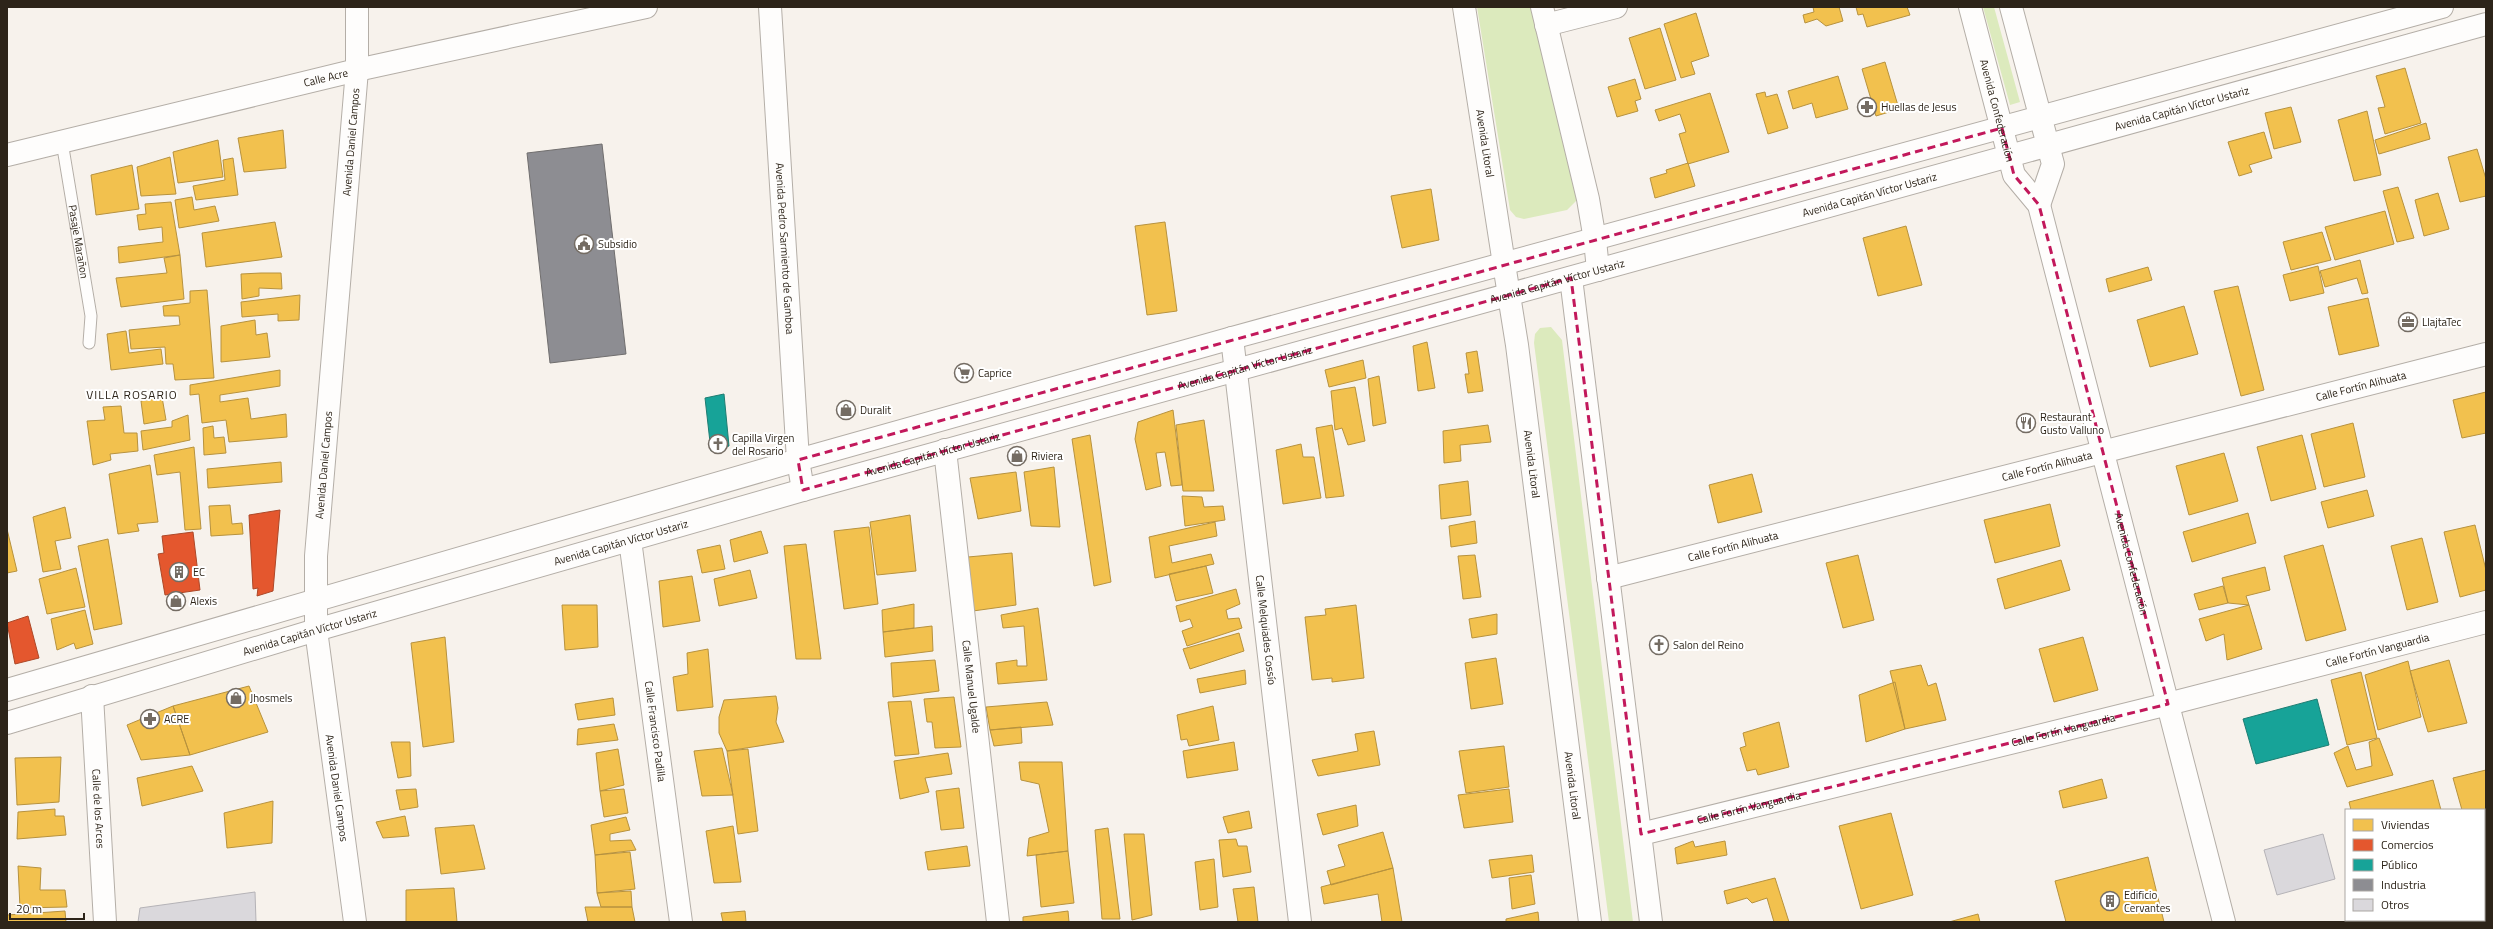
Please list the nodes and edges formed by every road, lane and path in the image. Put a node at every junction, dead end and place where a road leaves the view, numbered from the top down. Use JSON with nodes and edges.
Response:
{"nodes":[{"id":1,"x":357,"y":7,"type":"edge"},
{"id":2,"x":646,"y":7,"type":"edge"},
{"id":3,"x":770,"y":7,"type":"edge"},
{"id":4,"x":1464,"y":7,"type":"edge"},
{"id":5,"x":1616,"y":7,"type":"edge"},
{"id":6,"x":1970,"y":7,"type":"edge"},
{"id":7,"x":2011,"y":7,"type":"edge"},
{"id":8,"x":2442,"y":7,"type":"edge"},
{"id":9,"x":1544,"y":16,"type":"edge"},
{"id":10,"x":2486,"y":24,"type":"edge"},
{"id":11,"x":357,"y":70,"type":"junction"},
{"id":12,"x":2041,"y":117,"type":"junction"},
{"id":13,"x":2002,"y":128,"type":"junction"},
{"id":14,"x":62,"y":142,"type":"junction"},
{"id":15,"x":2049,"y":145,"type":"junction"},
{"id":16,"x":7,"y":155,"type":"edge"},
{"id":17,"x":2009,"y":156,"type":"junction"},
{"id":18,"x":2040,"y":205,"type":"junction"},
{"id":19,"x":1595,"y":240,"type":"junction"},
{"id":20,"x":1504,"y":264,"type":"junction"},
{"id":21,"x":1598,"y":270,"type":"junction"},
{"id":22,"x":1571,"y":278,"type":"junction"},
{"id":23,"x":1509,"y":296,"type":"junction"},
{"id":24,"x":1232,"y":338,"type":"junction"},
{"id":25,"x":89,"y":343,"type":"dead end"},
{"id":26,"x":2486,"y":354,"type":"edge"},
{"id":27,"x":1235,"y":369,"type":"junction"},
{"id":28,"x":945,"y":450,"type":"junction"},
{"id":29,"x":2104,"y":452,"type":"junction"},
{"id":30,"x":798,"y":460,"type":"junction"},
{"id":31,"x":803,"y":490,"type":"junction"},
{"id":32,"x":630,"y":540,"type":"junction"},
{"id":33,"x":1608,"y":578,"type":"junction"},
{"id":34,"x":315,"y":599,"type":"junction"},
{"id":35,"x":2486,"y":622,"type":"edge"},
{"id":36,"x":316,"y":630,"type":"junction"},
{"id":37,"x":7,"y":690,"type":"edge"},
{"id":38,"x":92,"y":696,"type":"junction"},
{"id":39,"x":2168,"y":704,"type":"junction"},
{"id":40,"x":7,"y":723,"type":"edge"},
{"id":41,"x":1640,"y":834,"type":"junction"},
{"id":42,"x":105,"y":922,"type":"edge"},
{"id":43,"x":355,"y":922,"type":"edge"},
{"id":44,"x":681,"y":922,"type":"edge"},
{"id":45,"x":998,"y":922,"type":"edge"},
{"id":46,"x":1300,"y":922,"type":"edge"},
{"id":47,"x":1590,"y":922,"type":"edge"},
{"id":48,"x":1652,"y":922,"type":"edge"},
{"id":49,"x":2224,"y":922,"type":"edge"}],
"edges":[{"from":1,"to":11,"type":"street","name":"Avenida Daniel Campos"},
{"from":2,"to":11,"type":"street","name":"Calle Acre"},
{"from":3,"to":30,"type":"street","name":"Avenida Pedro Sarmiento de Gamboa"},
{"from":4,"to":20,"type":"street","name":"Avenida Litoral"},
{"from":5,"to":9,"type":"street"},
{"from":6,"to":13,"type":"street","name":"Avenida Confederación"},
{"from":7,"to":12,"type":"street"},
{"from":8,"to":12,"type":"street"},
{"from":9,"to":19,"type":"street"},
{"from":10,"to":15,"type":"street","name":"Avenida Capitán Víctor Ustariz"},
{"from":11,"to":14,"type":"street","name":"Calle Acre"},
{"from":11,"to":34,"type":"street","name":"Avenida Daniel Campos"},
{"from":12,"to":13,"type":"street"},
{"from":12,"to":15,"type":"street"},
{"from":13,"to":17,"type":"street","name":"Avenida Confederación"},
{"from":13,"to":19,"type":"street"},
{"from":14,"to":16,"type":"street","name":"Calle Acre"},
{"from":14,"to":25,"type":"lane","name":"Pasaje Marañon"},
{"from":15,"to":17,"type":"street","name":"Avenida Capitán Víctor Ustariz"},
{"from":15,"to":18,"type":"street"},
{"from":17,"to":18,"type":"street","name":"Avenida Confederación"},
{"from":17,"to":21,"type":"street","name":"Avenida Capitán Víctor Ustariz"},
{"from":18,"to":29,"type":"street","name":"Avenida Confederación"},
{"from":19,"to":20,"type":"street"},
{"from":19,"to":21,"type":"street"},
{"from":20,"to":23,"type":"street","name":"Avenida Litoral"},
{"from":20,"to":24,"type":"street"},
{"from":21,"to":22,"type":"street","name":"Avenida Capitán Víctor Ustariz"},
{"from":22,"to":23,"type":"street","name":"Avenida Capitán Víctor Ustariz"},
{"from":22,"to":33,"type":"street"},
{"from":23,"to":27,"type":"street","name":"Avenida Capitán Víctor Ustariz"},
{"from":23,"to":47,"type":"street","name":"Avenida Litoral"},
{"from":24,"to":27,"type":"street","name":"Calle Melquiades Cossío"},
{"from":24,"to":30,"type":"street"},
{"from":26,"to":29,"type":"street","name":"Calle Fortín Alihuata"},
{"from":27,"to":28,"type":"street","name":"Avenida Capitán Víctor Ustariz"},
{"from":27,"to":46,"type":"street","name":"Calle Melquiades Cossío"},
{"from":28,"to":31,"type":"street","name":"Avenida Capitán Víctor Ustariz"},
{"from":28,"to":45,"type":"street","name":"Calle Manuel Ugalde"},
{"from":29,"to":33,"type":"street","name":"Calle Fortín Alihuata"},
{"from":29,"to":39,"type":"street","name":"Avenida Confederación"},
{"from":30,"to":31,"type":"street","name":"Avenida Pedro Sarmiento de Gamboa"},
{"from":30,"to":34,"type":"street"},
{"from":31,"to":32,"type":"street","name":"Avenida Capitán Víctor Ustariz"},
{"from":32,"to":36,"type":"street","name":"Avenida Capitán Víctor Ustariz"},
{"from":32,"to":44,"type":"street","name":"Calle Francisco Padilla"},
{"from":33,"to":41,"type":"street"},
{"from":34,"to":36,"type":"street","name":"Avenida Daniel Campos"},
{"from":34,"to":37,"type":"street"},
{"from":35,"to":39,"type":"street","name":"Calle Fortín Vanguardia"},
{"from":36,"to":38,"type":"street","name":"Avenida Capitán Víctor Ustariz"},
{"from":36,"to":43,"type":"street","name":"Avenida Daniel Campos"},
{"from":38,"to":40,"type":"street","name":"Avenida Capitán Víctor Ustariz"},
{"from":38,"to":42,"type":"street","name":"Calle de los Arces"},
{"from":39,"to":41,"type":"street","name":"Calle Fortín Vanguardia"},
{"from":39,"to":49,"type":"street","name":"Avenida Confederación"},
{"from":41,"to":48,"type":"street"}]}
